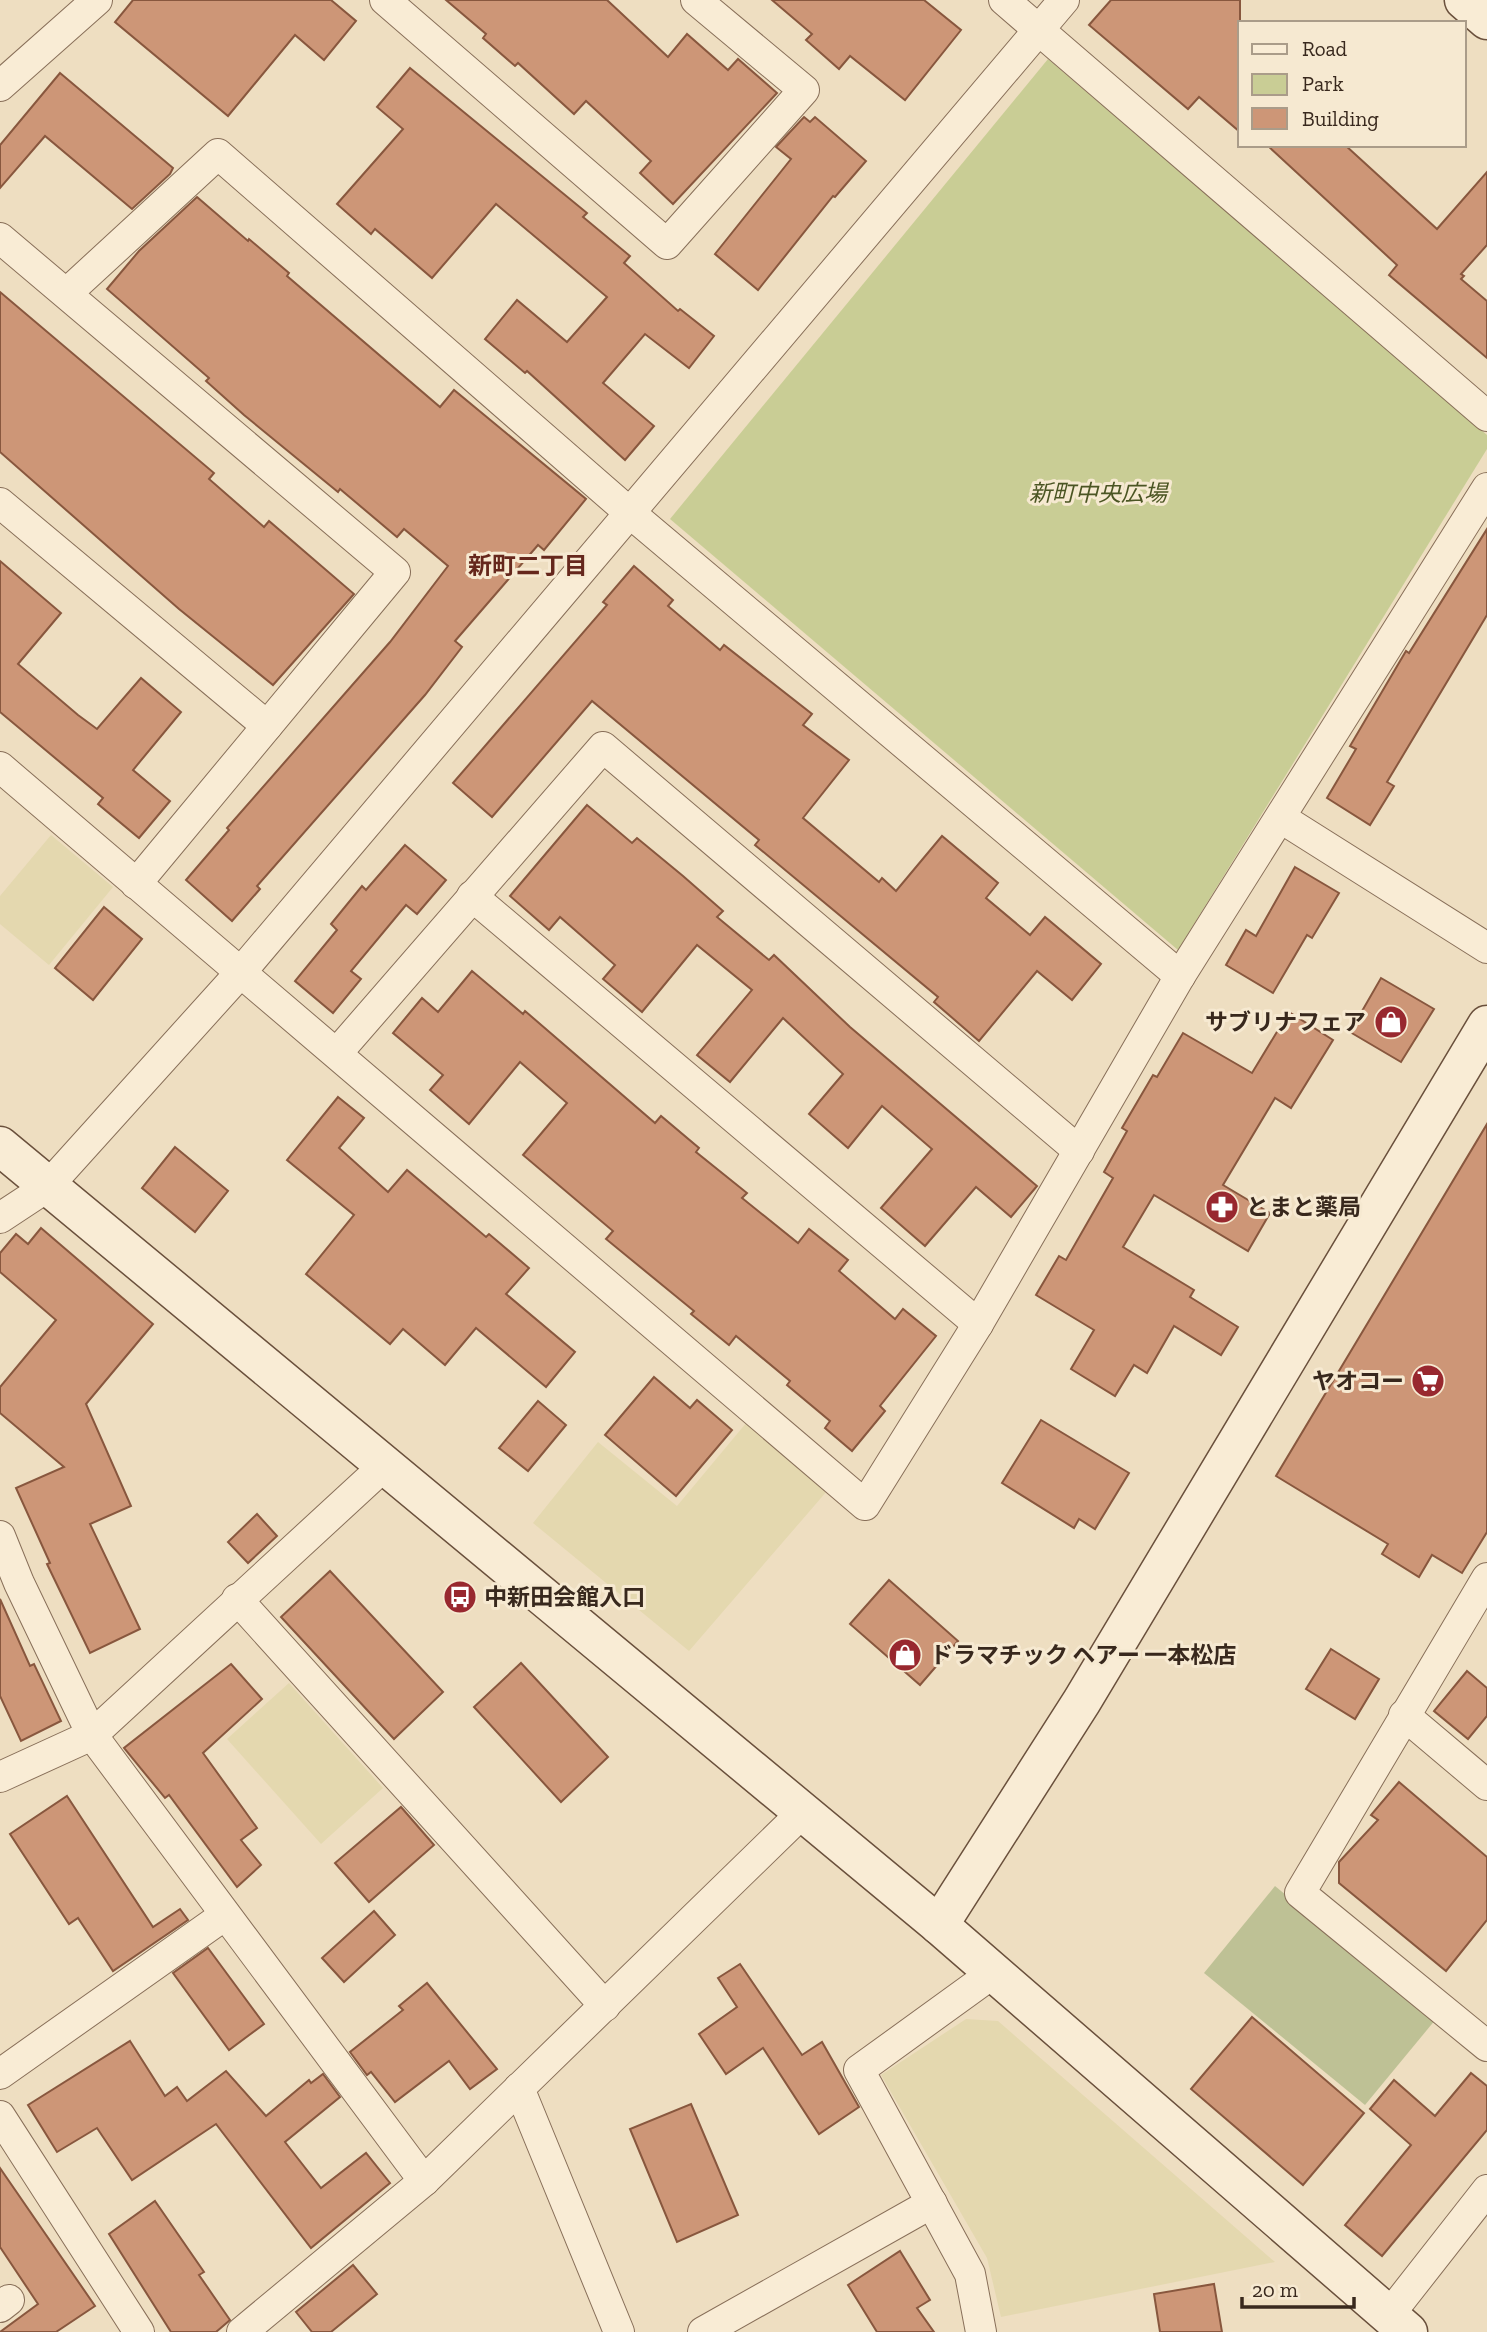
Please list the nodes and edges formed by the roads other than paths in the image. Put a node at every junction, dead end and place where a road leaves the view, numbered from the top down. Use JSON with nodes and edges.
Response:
{"nodes":[{"id":1,"x":97,"y":0,"type":"edge"},
{"id":2,"x":385,"y":0,"type":"edge"},
{"id":3,"x":696,"y":0,"type":"edge"},
{"id":4,"x":1004,"y":0,"type":"edge"},
{"id":5,"x":1064,"y":0,"type":"edge"},
{"id":6,"x":1464,"y":0,"type":"edge"},
{"id":7,"x":1487,"y":20,"type":"edge"},
{"id":8,"x":1038,"y":30,"type":"junction"},
{"id":9,"x":0,"y":86,"type":"edge"},
{"id":10,"x":0,"y":238,"type":"edge"},
{"id":11,"x":67,"y":293,"type":"junction"},
{"id":12,"x":1487,"y":416,"type":"edge"},
{"id":13,"x":1487,"y":488,"type":"edge"},
{"id":14,"x":0,"y":503,"type":"edge"},
{"id":15,"x":630,"y":513,"type":"junction"},
{"id":16,"x":267,"y":726,"type":"junction"},
{"id":17,"x":0,"y":767,"type":"edge"},
{"id":18,"x":1281,"y":818,"type":"junction"},
{"id":19,"x":136,"y":884,"type":"junction"},
{"id":20,"x":472,"y":897,"type":"junction"},
{"id":21,"x":1487,"y":948,"type":"edge"},
{"id":22,"x":241,"y":972,"type":"junction"},
{"id":23,"x":1180,"y":976,"type":"junction"},
{"id":24,"x":1487,"y":1025,"type":"edge"},
{"id":25,"x":337,"y":1053,"type":"junction"},
{"id":26,"x":0,"y":1146,"type":"edge"},
{"id":27,"x":1079,"y":1151,"type":"junction"},
{"id":28,"x":47,"y":1187,"type":"junction"},
{"id":29,"x":0,"y":1218,"type":"edge"},
{"id":30,"x":978,"y":1324,"type":"junction"},
{"id":31,"x":384,"y":1466,"type":"junction"},
{"id":32,"x":0,"y":1536,"type":"edge"},
{"id":33,"x":1487,"y":1578,"type":"edge"},
{"id":34,"x":9,"y":1587,"type":"edge"},
{"id":35,"x":237,"y":1599,"type":"junction"},
{"id":36,"x":1404,"y":1715,"type":"junction"},
{"id":37,"x":92,"y":1735,"type":"junction"},
{"id":38,"x":0,"y":1777,"type":"edge"},
{"id":39,"x":1487,"y":1785,"type":"edge"},
{"id":40,"x":803,"y":1813,"type":"junction"},
{"id":41,"x":225,"y":1915,"type":"junction"},
{"id":42,"x":939,"y":1925,"type":"junction"},
{"id":43,"x":993,"y":1973,"type":"junction"},
{"id":44,"x":605,"y":2006,"type":"junction"},
{"id":45,"x":1487,"y":2046,"type":"edge"},
{"id":46,"x":0,"y":2074,"type":"edge"},
{"id":47,"x":519,"y":2088,"type":"junction"},
{"id":48,"x":0,"y":2116,"type":"edge"},
{"id":49,"x":424,"y":2181,"type":"junction"},
{"id":50,"x":1487,"y":2190,"type":"edge"},
{"id":51,"x":932,"y":2203,"type":"junction"},
{"id":52,"x":1398,"y":2324,"type":"edge"},
{"id":53,"x":139,"y":2332,"type":"edge"},
{"id":54,"x":242,"y":2332,"type":"edge"},
{"id":55,"x":620,"y":2332,"type":"edge"},
{"id":56,"x":703,"y":2332,"type":"edge"},
{"id":57,"x":981,"y":2332,"type":"edge"}],
"edges":[{"from":1,"to":9,"type":"street"},
{"from":2,"to":3,"type":"street"},
{"from":4,"to":8,"type":"street"},
{"from":5,"to":8,"type":"street"},
{"from":6,"to":7,"type":"street"},
{"from":8,"to":12,"type":"street"},
{"from":8,"to":15,"type":"street"},
{"from":10,"to":11,"type":"street"},
{"from":11,"to":15,"type":"street"},
{"from":11,"to":16,"type":"street"},
{"from":13,"to":18,"type":"street"},
{"from":14,"to":16,"type":"street"},
{"from":15,"to":22,"type":"street"},
{"from":15,"to":23,"type":"street"},
{"from":16,"to":19,"type":"street"},
{"from":17,"to":19,"type":"street"},
{"from":18,"to":21,"type":"street"},
{"from":18,"to":23,"type":"street"},
{"from":19,"to":22,"type":"street"},
{"from":20,"to":25,"type":"street"},
{"from":20,"to":27,"type":"street"},
{"from":20,"to":30,"type":"street"},
{"from":22,"to":25,"type":"street"},
{"from":22,"to":28,"type":"street"},
{"from":23,"to":27,"type":"street"},
{"from":24,"to":42,"type":"street"},
{"from":25,"to":30,"type":"street"},
{"from":26,"to":28,"type":"street"},
{"from":27,"to":30,"type":"street"},
{"from":28,"to":29,"type":"street"},
{"from":28,"to":31,"type":"street"},
{"from":31,"to":35,"type":"street"},
{"from":31,"to":40,"type":"street"},
{"from":32,"to":34,"type":"street"},
{"from":33,"to":36,"type":"street"},
{"from":34,"to":37,"type":"street"},
{"from":35,"to":37,"type":"street"},
{"from":35,"to":44,"type":"street"},
{"from":36,"to":39,"type":"street"},
{"from":36,"to":45,"type":"street"},
{"from":37,"to":38,"type":"street"},
{"from":37,"to":41,"type":"street"},
{"from":40,"to":42,"type":"street"},
{"from":40,"to":44,"type":"street"},
{"from":41,"to":46,"type":"street"},
{"from":41,"to":49,"type":"street"},
{"from":42,"to":43,"type":"street"},
{"from":43,"to":51,"type":"street"},
{"from":43,"to":52,"type":"street"},
{"from":44,"to":47,"type":"street"},
{"from":47,"to":49,"type":"street"},
{"from":47,"to":55,"type":"street"},
{"from":48,"to":53,"type":"street"},
{"from":49,"to":54,"type":"street"},
{"from":50,"to":52,"type":"street"},
{"from":51,"to":56,"type":"street"},
{"from":51,"to":57,"type":"street"}]}
